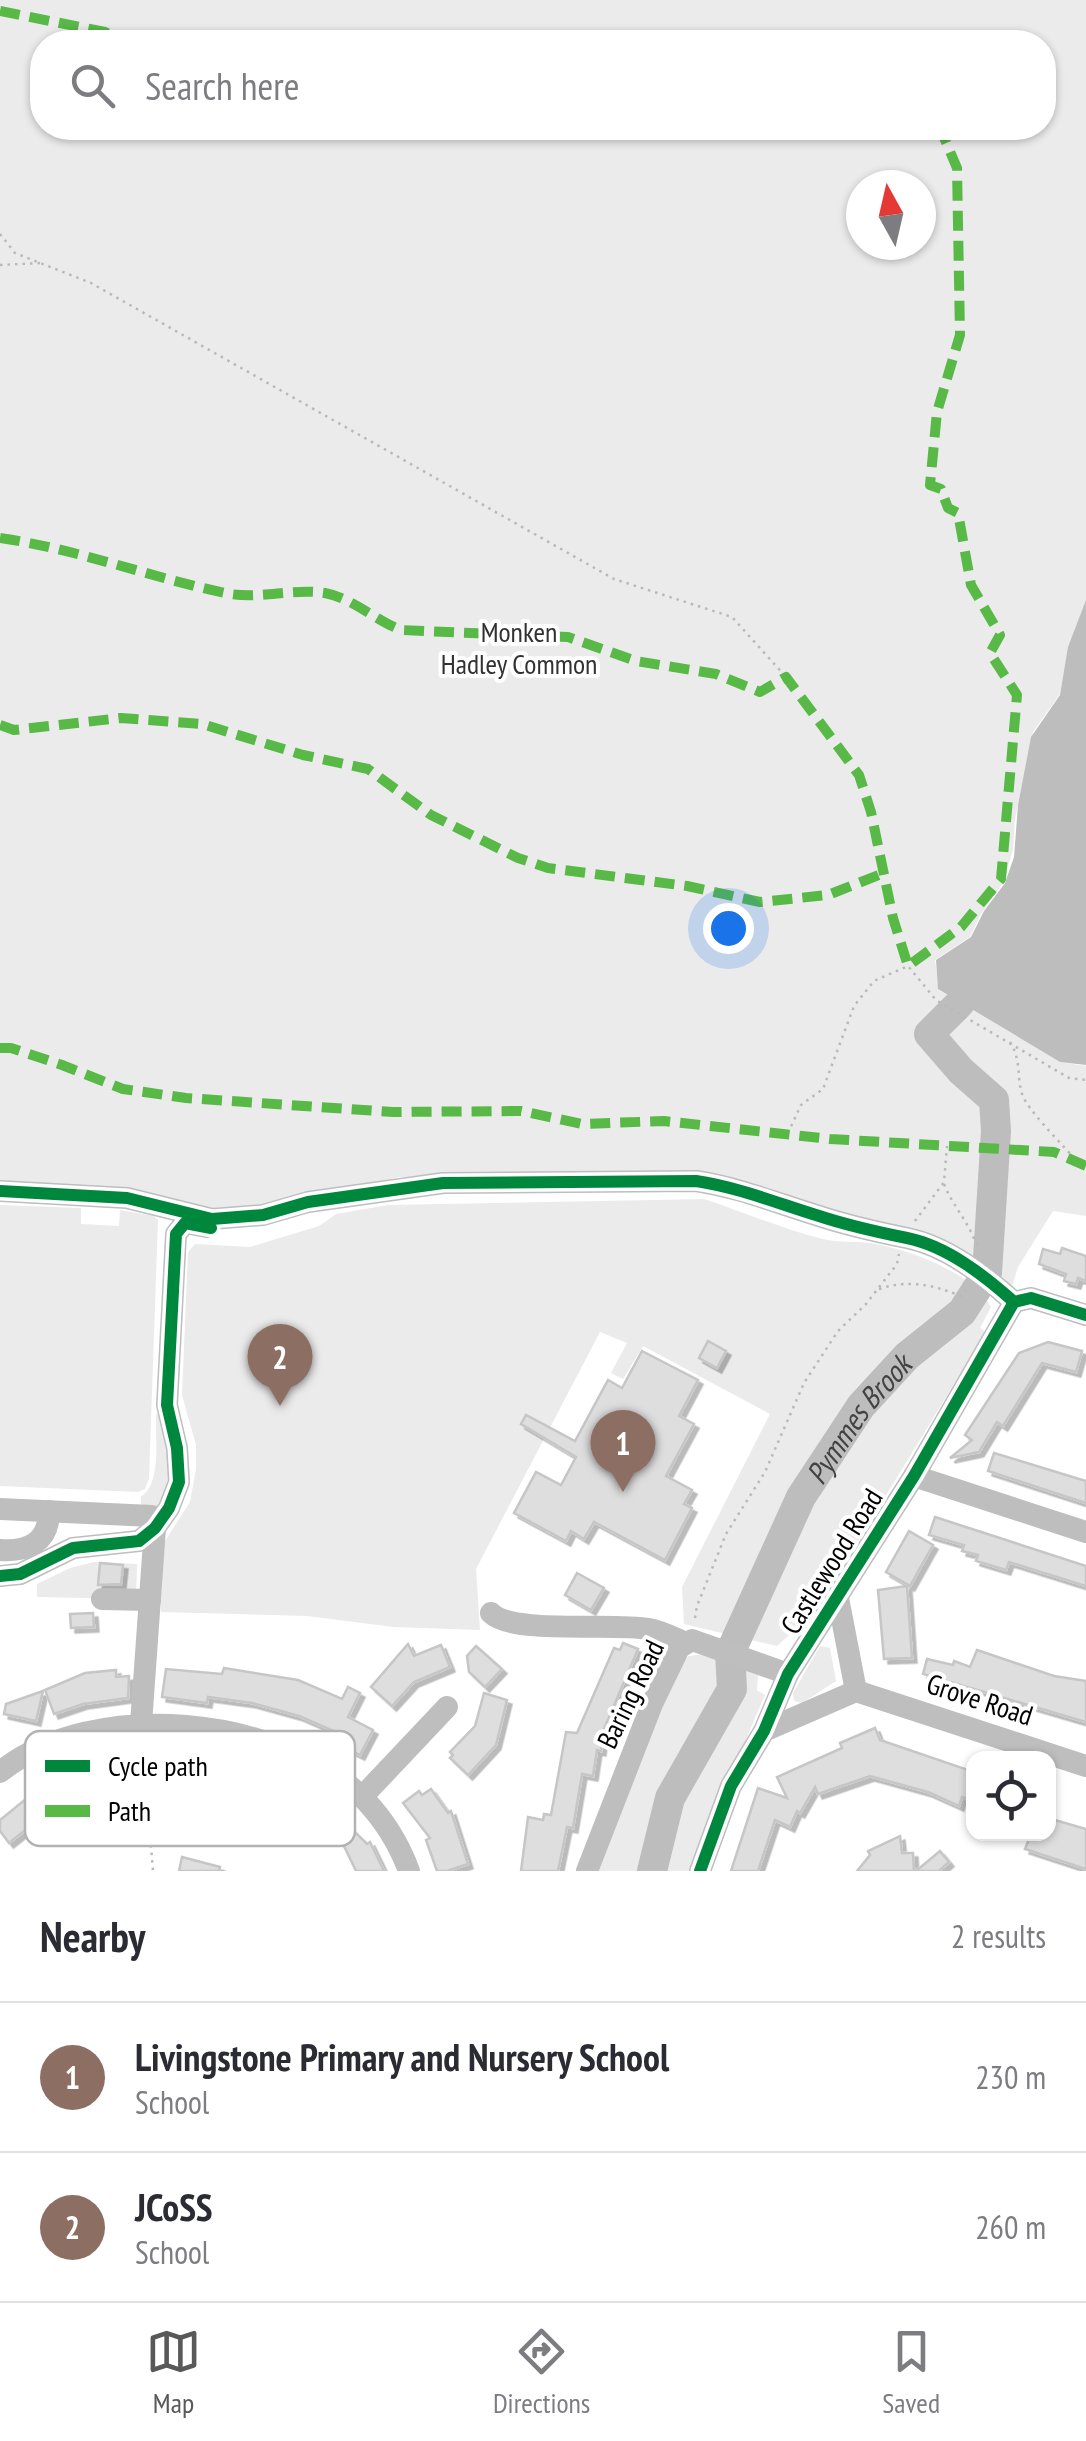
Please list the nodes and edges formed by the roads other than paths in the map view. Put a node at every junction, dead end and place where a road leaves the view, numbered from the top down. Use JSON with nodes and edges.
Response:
{"nodes":[{"id":1,"x":0,"y":1191,"type":"edge"},
{"id":2,"x":339,"y":1198,"type":"junction"},
{"id":3,"x":1023,"y":1300,"type":"junction"},
{"id":4,"x":1086,"y":1315,"type":"edge"},
{"id":5,"x":914,"y":1476,"type":"junction"},
{"id":6,"x":0,"y":1509,"type":"edge"},
{"id":7,"x":48,"y":1511,"type":"junction"},
{"id":8,"x":155,"y":1528,"type":"junction"},
{"id":9,"x":1086,"y":1532,"type":"edge"},
{"id":10,"x":0,"y":1550,"type":"edge"},
{"id":11,"x":0,"y":1576,"type":"edge"},
{"id":12,"x":838,"y":1598,"type":"junction"},
{"id":13,"x":102,"y":1599,"type":"dead end"},
{"id":14,"x":150,"y":1600,"type":"junction"},
{"id":15,"x":491,"y":1612,"type":"dead end"},
{"id":16,"x":696,"y":1643,"type":"junction"},
{"id":17,"x":788,"y":1674,"type":"junction"},
{"id":18,"x":856,"y":1691,"type":"junction"},
{"id":19,"x":448,"y":1707,"type":"dead end"},
{"id":20,"x":142,"y":1724,"type":"junction"},
{"id":21,"x":764,"y":1730,"type":"junction"},
{"id":22,"x":87,"y":1731,"type":"edge"},
{"id":23,"x":218,"y":1731,"type":"edge"},
{"id":24,"x":25,"y":1754,"type":"edge"},
{"id":25,"x":2,"y":1766,"type":"edge"},
{"id":26,"x":1086,"y":1766,"type":"edge"},
{"id":27,"x":355,"y":1791,"type":"edge"},
{"id":28,"x":362,"y":1797,"type":"junction"},
{"id":29,"x":409,"y":1871,"type":"edge"},
{"id":30,"x":587,"y":1871,"type":"edge"},
{"id":31,"x":700,"y":1871,"type":"edge"}],
"edges":[{"from":1,"to":2,"type":"street"},
{"from":2,"to":3,"type":"street"},
{"from":2,"to":8,"type":"street"},
{"from":3,"to":4,"type":"street"},
{"from":3,"to":5,"type":"street","name":"Castlewood Road"},
{"from":5,"to":9,"type":"street"},
{"from":5,"to":12,"type":"street","name":"Castlewood Road"},
{"from":6,"to":7,"type":"street"},
{"from":7,"to":8,"type":"street"},
{"from":7,"to":10,"type":"street"},
{"from":8,"to":11,"type":"street"},
{"from":8,"to":14,"type":"street"},
{"from":12,"to":17,"type":"street","name":"Castlewood Road"},
{"from":12,"to":18,"type":"street"},
{"from":13,"to":14,"type":"street"},
{"from":14,"to":20,"type":"street"},
{"from":15,"to":16,"type":"street"},
{"from":16,"to":17,"type":"street","name":"Baring Road"},
{"from":16,"to":30,"type":"street","name":"Baring Road"},
{"from":17,"to":21,"type":"street","name":"Castlewood Road"},
{"from":18,"to":21,"type":"street"},
{"from":18,"to":26,"type":"street","name":"Grove Road"},
{"from":19,"to":28,"type":"street"},
{"from":20,"to":22,"type":"street"},
{"from":20,"to":23,"type":"street"},
{"from":21,"to":31,"type":"street","name":"Castlewood Road"},
{"from":24,"to":25,"type":"street"},
{"from":27,"to":28,"type":"street"},
{"from":28,"to":29,"type":"street"}]}
